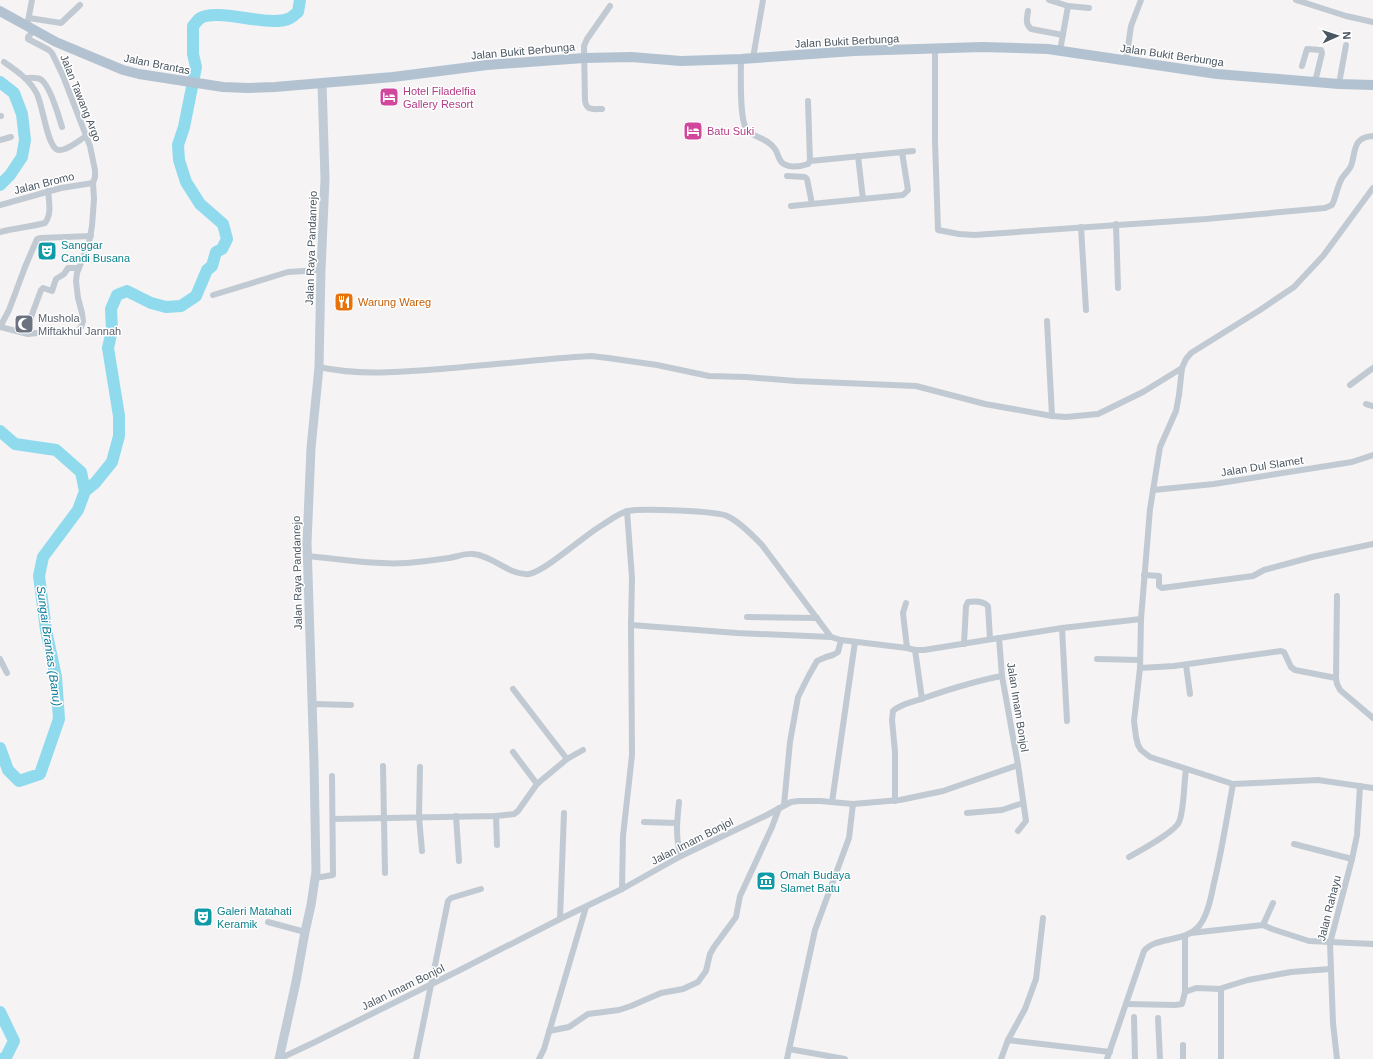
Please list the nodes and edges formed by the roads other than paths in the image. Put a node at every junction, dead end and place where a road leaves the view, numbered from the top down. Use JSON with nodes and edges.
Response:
{"nodes":[{"id":1,"x":32,"y":0,"type":"edge"},
{"id":2,"x":762,"y":0,"type":"edge"},
{"id":3,"x":1049,"y":0,"type":"edge"},
{"id":4,"x":1141,"y":0,"type":"edge"},
{"id":5,"x":1296,"y":0,"type":"edge"},
{"id":6,"x":80,"y":5,"type":"dead end"},
{"id":7,"x":610,"y":6,"type":"dead end"},
{"id":8,"x":1068,"y":6,"type":"junction"},
{"id":9,"x":1089,"y":8,"type":"dead end"},
{"id":10,"x":0,"y":11,"type":"edge"},
{"id":11,"x":1028,"y":11,"type":"dead end"},
{"id":12,"x":1373,"y":22,"type":"edge"},
{"id":13,"x":30,"y":25,"type":"junction"},
{"id":14,"x":1063,"y":35,"type":"junction"},
{"id":15,"x":1346,"y":45,"type":"dead end"},
{"id":16,"x":935,"y":50,"type":"junction"},
{"id":17,"x":1060,"y":51,"type":"junction"},
{"id":18,"x":584,"y":58,"type":"junction"},
{"id":19,"x":753,"y":58,"type":"junction"},
{"id":20,"x":741,"y":59,"type":"junction"},
{"id":21,"x":1126,"y":61,"type":"junction"},
{"id":22,"x":4,"y":62,"type":"dead end"},
{"id":23,"x":1302,"y":66,"type":"dead end"},
{"id":24,"x":25,"y":78,"type":"junction"},
{"id":25,"x":1315,"y":82,"type":"junction"},
{"id":26,"x":322,"y":83,"type":"junction"},
{"id":27,"x":1339,"y":84,"type":"junction"},
{"id":28,"x":1373,"y":85,"type":"edge"},
{"id":29,"x":808,"y":101,"type":"dead end"},
{"id":30,"x":602,"y":109,"type":"dead end"},
{"id":31,"x":62,"y":127,"type":"dead end"},
{"id":32,"x":86,"y":136,"type":"junction"},
{"id":33,"x":1373,"y":136,"type":"edge"},
{"id":34,"x":11,"y":137,"type":"dead end"},
{"id":35,"x":0,"y":140,"type":"edge"},
{"id":36,"x":913,"y":150,"type":"dead end"},
{"id":37,"x":902,"y":152,"type":"junction"},
{"id":38,"x":858,"y":156,"type":"junction"},
{"id":39,"x":810,"y":161,"type":"junction"},
{"id":40,"x":787,"y":176,"type":"dead end"},
{"id":41,"x":93,"y":183,"type":"junction"},
{"id":42,"x":1373,"y":188,"type":"edge"},
{"id":43,"x":48,"y":192,"type":"junction"},
{"id":44,"x":863,"y":199,"type":"junction"},
{"id":45,"x":812,"y":204,"type":"junction"},
{"id":46,"x":0,"y":205,"type":"edge"},
{"id":47,"x":791,"y":206,"type":"dead end"},
{"id":48,"x":1116,"y":224,"type":"junction"},
{"id":49,"x":1081,"y":227,"type":"junction"},
{"id":50,"x":0,"y":232,"type":"edge"},
{"id":51,"x":91,"y":236,"type":"junction"},
{"id":52,"x":79,"y":268,"type":"junction"},
{"id":53,"x":321,"y":270,"type":"junction"},
{"id":54,"x":1118,"y":288,"type":"dead end"},
{"id":55,"x":213,"y":296,"type":"dead end"},
{"id":56,"x":1086,"y":310,"type":"dead end"},
{"id":57,"x":1047,"y":321,"type":"dead end"},
{"id":58,"x":28,"y":334,"type":"junction"},
{"id":59,"x":319,"y":367,"type":"junction"},
{"id":60,"x":1182,"y":368,"type":"junction"},
{"id":61,"x":1373,"y":368,"type":"edge"},
{"id":62,"x":1350,"y":385,"type":"dead end"},
{"id":63,"x":1366,"y":404,"type":"dead end"},
{"id":64,"x":1373,"y":406,"type":"edge"},
{"id":65,"x":1052,"y":416,"type":"junction"},
{"id":66,"x":1373,"y":455,"type":"edge"},
{"id":67,"x":1153,"y":490,"type":"junction"},
{"id":68,"x":627,"y":511,"type":"junction"},
{"id":69,"x":1373,"y":544,"type":"edge"},
{"id":70,"x":307,"y":556,"type":"junction"},
{"id":71,"x":1149,"y":575,"type":"junction"},
{"id":72,"x":1337,"y":596,"type":"dead end"},
{"id":73,"x":906,"y":603,"type":"dead end"},
{"id":74,"x":747,"y":617,"type":"dead end"},
{"id":75,"x":817,"y":618,"type":"junction"},
{"id":76,"x":1140,"y":619,"type":"junction"},
{"id":77,"x":631,"y":625,"type":"junction"},
{"id":78,"x":1062,"y":628,"type":"junction"},
{"id":79,"x":831,"y":637,"type":"junction"},
{"id":80,"x":998,"y":638,"type":"junction"},
{"id":81,"x":990,"y":639,"type":"junction"},
{"id":82,"x":841,"y":640,"type":"junction"},
{"id":83,"x":855,"y":642,"type":"junction"},
{"id":84,"x":964,"y":644,"type":"junction"},
{"id":85,"x":907,"y":648,"type":"junction"},
{"id":86,"x":915,"y":650,"type":"junction"},
{"id":87,"x":0,"y":659,"type":"edge"},
{"id":88,"x":1097,"y":659,"type":"dead end"},
{"id":89,"x":1140,"y":660,"type":"junction"},
{"id":90,"x":1186,"y":665,"type":"junction"},
{"id":91,"x":1145,"y":668,"type":"junction"},
{"id":92,"x":7,"y":673,"type":"dead end"},
{"id":93,"x":1002,"y":676,"type":"junction"},
{"id":94,"x":1336,"y":678,"type":"junction"},
{"id":95,"x":513,"y":689,"type":"dead end"},
{"id":96,"x":1190,"y":694,"type":"dead end"},
{"id":97,"x":922,"y":699,"type":"junction"},
{"id":98,"x":313,"y":704,"type":"junction"},
{"id":99,"x":351,"y":705,"type":"dead end"},
{"id":100,"x":1373,"y":718,"type":"edge"},
{"id":101,"x":1067,"y":721,"type":"dead end"},
{"id":102,"x":583,"y":750,"type":"dead end"},
{"id":103,"x":513,"y":752,"type":"dead end"},
{"id":104,"x":567,"y":759,"type":"junction"},
{"id":105,"x":383,"y":766,"type":"dead end"},
{"id":106,"x":1018,"y":766,"type":"junction"},
{"id":107,"x":420,"y":767,"type":"dead end"},
{"id":108,"x":1186,"y":769,"type":"junction"},
{"id":109,"x":332,"y":776,"type":"dead end"},
{"id":110,"x":537,"y":784,"type":"junction"},
{"id":111,"x":1233,"y":784,"type":"junction"},
{"id":112,"x":1360,"y":786,"type":"junction"},
{"id":113,"x":1373,"y":788,"type":"edge"},
{"id":114,"x":895,"y":801,"type":"junction"},
{"id":115,"x":679,"y":802,"type":"dead end"},
{"id":116,"x":832,"y":802,"type":"junction"},
{"id":117,"x":1023,"y":803,"type":"junction"},
{"id":118,"x":853,"y":804,"type":"junction"},
{"id":119,"x":782,"y":807,"type":"junction"},
{"id":120,"x":564,"y":813,"type":"dead end"},
{"id":121,"x":967,"y":813,"type":"dead end"},
{"id":122,"x":456,"y":816,"type":"junction"},
{"id":123,"x":496,"y":816,"type":"junction"},
{"id":124,"x":383,"y":817,"type":"junction"},
{"id":125,"x":419,"y":817,"type":"junction"},
{"id":126,"x":333,"y":819,"type":"junction"},
{"id":127,"x":644,"y":822,"type":"dead end"},
{"id":128,"x":676,"y":823,"type":"junction"},
{"id":129,"x":1018,"y":831,"type":"dead end"},
{"id":130,"x":1294,"y":844,"type":"dead end"},
{"id":131,"x":496,"y":845,"type":"dead end"},
{"id":132,"x":422,"y":851,"type":"dead end"},
{"id":133,"x":681,"y":856,"type":"junction"},
{"id":134,"x":1128,"y":857,"type":"dead end"},
{"id":135,"x":1352,"y":859,"type":"junction"},
{"id":136,"x":459,"y":861,"type":"dead end"},
{"id":137,"x":385,"y":873,"type":"dead end"},
{"id":138,"x":315,"y":878,"type":"junction"},
{"id":139,"x":622,"y":888,"type":"junction"},
{"id":140,"x":481,"y":889,"type":"dead end"},
{"id":141,"x":1273,"y":903,"type":"dead end"},
{"id":142,"x":586,"y":906,"type":"junction"},
{"id":143,"x":1042,"y":918,"type":"dead end"},
{"id":144,"x":560,"y":919,"type":"junction"},
{"id":145,"x":268,"y":922,"type":"dead end"},
{"id":146,"x":1263,"y":925,"type":"junction"},
{"id":147,"x":304,"y":932,"type":"junction"},
{"id":148,"x":1188,"y":934,"type":"junction"},
{"id":149,"x":1330,"y":943,"type":"junction"},
{"id":150,"x":1373,"y":944,"type":"edge"},
{"id":151,"x":1330,"y":969,"type":"junction"},
{"id":152,"x":432,"y":984,"type":"junction"},
{"id":153,"x":1221,"y":989,"type":"junction"},
{"id":154,"x":1185,"y":992,"type":"junction"},
{"id":155,"x":1126,"y":1004,"type":"junction"},
{"id":156,"x":1134,"y":1017,"type":"dead end"},
{"id":157,"x":1158,"y":1018,"type":"dead end"},
{"id":158,"x":549,"y":1031,"type":"junction"},
{"id":159,"x":1008,"y":1040,"type":"junction"},
{"id":160,"x":1183,"y":1045,"type":"dead end"},
{"id":161,"x":789,"y":1049,"type":"junction"},
{"id":162,"x":1110,"y":1052,"type":"junction"},
{"id":163,"x":279,"y":1059,"type":"edge"},
{"id":164,"x":416,"y":1059,"type":"edge"},
{"id":165,"x":539,"y":1059,"type":"edge"},
{"id":166,"x":787,"y":1059,"type":"edge"},
{"id":167,"x":845,"y":1059,"type":"edge"},
{"id":168,"x":1001,"y":1059,"type":"edge"},
{"id":169,"x":1107,"y":1059,"type":"edge"},
{"id":170,"x":1135,"y":1059,"type":"edge"},
{"id":171,"x":1160,"y":1059,"type":"edge"},
{"id":172,"x":1183,"y":1059,"type":"edge"},
{"id":173,"x":1221,"y":1059,"type":"edge"},
{"id":174,"x":1337,"y":1059,"type":"edge"}],
"edges":[{"from":1,"to":13,"type":"street"},
{"from":2,"to":19,"type":"street"},
{"from":3,"to":8,"type":"street"},
{"from":4,"to":21,"type":"street"},
{"from":5,"to":12,"type":"street"},
{"from":6,"to":13,"type":"street"},
{"from":7,"to":18,"type":"street"},
{"from":8,"to":9,"type":"street"},
{"from":8,"to":14,"type":"street"},
{"from":10,"to":13,"type":"main road","name":"Jalan Brantas"},
{"from":11,"to":14,"type":"street"},
{"from":13,"to":26,"type":"main road","name":"Jalan Brantas"},
{"from":13,"to":32,"type":"street","name":"Jalan Tawang Argo"},
{"from":14,"to":17,"type":"street"},
{"from":15,"to":27,"type":"street"},
{"from":16,"to":17,"type":"main road","name":"Jalan Bukit Berbunga"},
{"from":16,"to":19,"type":"main road","name":"Jalan Bukit Berbunga"},
{"from":16,"to":49,"type":"street"},
{"from":17,"to":21,"type":"main road","name":"Jalan Bukit Berbunga"},
{"from":18,"to":20,"type":"main road","name":"Jalan Bukit Berbunga"},
{"from":18,"to":26,"type":"main road","name":"Jalan Bukit Berbunga"},
{"from":18,"to":30,"type":"street"},
{"from":19,"to":20,"type":"main road","name":"Jalan Bukit Berbunga"},
{"from":20,"to":39,"type":"street"},
{"from":21,"to":25,"type":"main road","name":"Jalan Bukit Berbunga"},
{"from":22,"to":24,"type":"street"},
{"from":23,"to":25,"type":"street"},
{"from":24,"to":31,"type":"street"},
{"from":24,"to":32,"type":"street"},
{"from":25,"to":27,"type":"main road","name":"Jalan Bukit Berbunga"},
{"from":26,"to":53,"type":"main road","name":"Jalan Raya Pandanrejo"},
{"from":27,"to":28,"type":"main road","name":"Jalan Bukit Berbunga"},
{"from":29,"to":39,"type":"street"},
{"from":32,"to":41,"type":"street","name":"Jalan Tawang Argo"},
{"from":33,"to":48,"type":"street"},
{"from":34,"to":35,"type":"street"},
{"from":36,"to":37,"type":"street"},
{"from":37,"to":38,"type":"street"},
{"from":37,"to":44,"type":"street"},
{"from":38,"to":39,"type":"street"},
{"from":38,"to":44,"type":"street"},
{"from":40,"to":45,"type":"street"},
{"from":41,"to":43,"type":"street","name":"Jalan Bromo"},
{"from":41,"to":51,"type":"street","name":"Jalan Tawang Argo"},
{"from":42,"to":60,"type":"street"},
{"from":43,"to":46,"type":"street","name":"Jalan Bromo"},
{"from":43,"to":50,"type":"street"},
{"from":44,"to":45,"type":"street"},
{"from":45,"to":47,"type":"street"},
{"from":48,"to":49,"type":"street"},
{"from":48,"to":54,"type":"street"},
{"from":49,"to":56,"type":"street"},
{"from":51,"to":52,"type":"street","name":"Jalan Tawang Argo"},
{"from":51,"to":58,"type":"street","name":"Jalan Tawang Argo"},
{"from":52,"to":58,"type":"street"},
{"from":52,"to":58,"type":"street","name":"Jalan Tawang Argo"},
{"from":53,"to":55,"type":"street"},
{"from":53,"to":59,"type":"main road","name":"Jalan Raya Pandanrejo"},
{"from":57,"to":65,"type":"street"},
{"from":59,"to":65,"type":"street"},
{"from":59,"to":70,"type":"main road","name":"Jalan Raya Pandanrejo"},
{"from":60,"to":65,"type":"street"},
{"from":60,"to":67,"type":"street"},
{"from":61,"to":62,"type":"street"},
{"from":63,"to":64,"type":"street"},
{"from":66,"to":67,"type":"street","name":"Jalan Dul Slamet"},
{"from":67,"to":71,"type":"street"},
{"from":68,"to":70,"type":"street"},
{"from":68,"to":75,"type":"street"},
{"from":68,"to":77,"type":"street"},
{"from":69,"to":71,"type":"street"},
{"from":70,"to":98,"type":"main road","name":"Jalan Raya Pandanrejo"},
{"from":71,"to":76,"type":"street"},
{"from":72,"to":94,"type":"street"},
{"from":73,"to":85,"type":"street"},
{"from":74,"to":75,"type":"street"},
{"from":75,"to":79,"type":"street"},
{"from":76,"to":78,"type":"street"},
{"from":76,"to":89,"type":"street"},
{"from":77,"to":79,"type":"street"},
{"from":77,"to":139,"type":"street"},
{"from":78,"to":80,"type":"street"},
{"from":78,"to":101,"type":"street"},
{"from":79,"to":82,"type":"street"},
{"from":80,"to":81,"type":"street"},
{"from":80,"to":93,"type":"street","name":"Jalan Imam Bonjol"},
{"from":81,"to":84,"type":"street"},
{"from":81,"to":84,"type":"street"},
{"from":82,"to":83,"type":"street"},
{"from":82,"to":119,"type":"street"},
{"from":83,"to":85,"type":"street"},
{"from":83,"to":116,"type":"street"},
{"from":84,"to":86,"type":"street"},
{"from":85,"to":86,"type":"street"},
{"from":86,"to":97,"type":"street"},
{"from":87,"to":92,"type":"street"},
{"from":88,"to":89,"type":"street"},
{"from":89,"to":91,"type":"street"},
{"from":90,"to":91,"type":"street"},
{"from":90,"to":94,"type":"street"},
{"from":90,"to":96,"type":"street"},
{"from":91,"to":108,"type":"street"},
{"from":93,"to":97,"type":"street"},
{"from":93,"to":106,"type":"street","name":"Jalan Imam Bonjol"},
{"from":94,"to":100,"type":"street"},
{"from":95,"to":104,"type":"street"},
{"from":97,"to":114,"type":"street"},
{"from":98,"to":99,"type":"street"},
{"from":98,"to":138,"type":"main road","name":"Jalan Raya Pandanrejo"},
{"from":102,"to":104,"type":"street"},
{"from":103,"to":110,"type":"street"},
{"from":104,"to":110,"type":"street"},
{"from":105,"to":124,"type":"street"},
{"from":106,"to":114,"type":"street","name":"Jalan Imam Bonjol"},
{"from":106,"to":117,"type":"street"},
{"from":107,"to":125,"type":"street"},
{"from":108,"to":111,"type":"street"},
{"from":108,"to":134,"type":"street"},
{"from":109,"to":126,"type":"street"},
{"from":110,"to":123,"type":"street"},
{"from":111,"to":112,"type":"street"},
{"from":111,"to":148,"type":"street"},
{"from":112,"to":113,"type":"street"},
{"from":112,"to":135,"type":"street","name":"Jalan Rahayu"},
{"from":114,"to":118,"type":"street","name":"Jalan Imam Bonjol"},
{"from":115,"to":128,"type":"street"},
{"from":116,"to":118,"type":"street","name":"Jalan Imam Bonjol"},
{"from":116,"to":119,"type":"street","name":"Jalan Imam Bonjol"},
{"from":117,"to":121,"type":"street"},
{"from":117,"to":129,"type":"street"},
{"from":118,"to":161,"type":"street"},
{"from":119,"to":133,"type":"street","name":"Jalan Imam Bonjol"},
{"from":119,"to":158,"type":"street"},
{"from":120,"to":144,"type":"street"},
{"from":122,"to":123,"type":"street"},
{"from":122,"to":125,"type":"street"},
{"from":122,"to":136,"type":"street"},
{"from":123,"to":131,"type":"street"},
{"from":124,"to":125,"type":"street"},
{"from":124,"to":126,"type":"street"},
{"from":124,"to":137,"type":"street"},
{"from":125,"to":132,"type":"street"},
{"from":126,"to":138,"type":"street"},
{"from":127,"to":128,"type":"street"},
{"from":128,"to":133,"type":"street"},
{"from":130,"to":135,"type":"street"},
{"from":133,"to":139,"type":"street","name":"Jalan Imam Bonjol"},
{"from":135,"to":149,"type":"street","name":"Jalan Rahayu"},
{"from":138,"to":147,"type":"main road","name":"Jalan Raya Pandanrejo"},
{"from":139,"to":142,"type":"street","name":"Jalan Imam Bonjol"},
{"from":140,"to":152,"type":"street"},
{"from":141,"to":146,"type":"street"},
{"from":142,"to":144,"type":"street","name":"Jalan Imam Bonjol"},
{"from":142,"to":158,"type":"street"},
{"from":143,"to":159,"type":"street"},
{"from":144,"to":152,"type":"street","name":"Jalan Imam Bonjol"},
{"from":145,"to":147,"type":"street"},
{"from":146,"to":148,"type":"street"},
{"from":146,"to":149,"type":"street"},
{"from":147,"to":163,"type":"main road","name":"Jalan Raya Pandanrejo"},
{"from":148,"to":154,"type":"street"},
{"from":148,"to":155,"type":"street"},
{"from":149,"to":150,"type":"street"},
{"from":149,"to":151,"type":"street","name":"Jalan Rahayu"},
{"from":151,"to":153,"type":"street"},
{"from":151,"to":174,"type":"street","name":"Jalan Rahayu"},
{"from":152,"to":163,"type":"street","name":"Jalan Imam Bonjol"},
{"from":152,"to":164,"type":"street"},
{"from":153,"to":154,"type":"street"},
{"from":153,"to":173,"type":"street"},
{"from":154,"to":155,"type":"street"},
{"from":155,"to":162,"type":"street"},
{"from":156,"to":170,"type":"street"},
{"from":157,"to":171,"type":"street"},
{"from":158,"to":165,"type":"street"},
{"from":159,"to":162,"type":"street"},
{"from":159,"to":168,"type":"street"},
{"from":160,"to":172,"type":"street"},
{"from":161,"to":166,"type":"street"},
{"from":161,"to":167,"type":"street"},
{"from":162,"to":169,"type":"street"}]}
